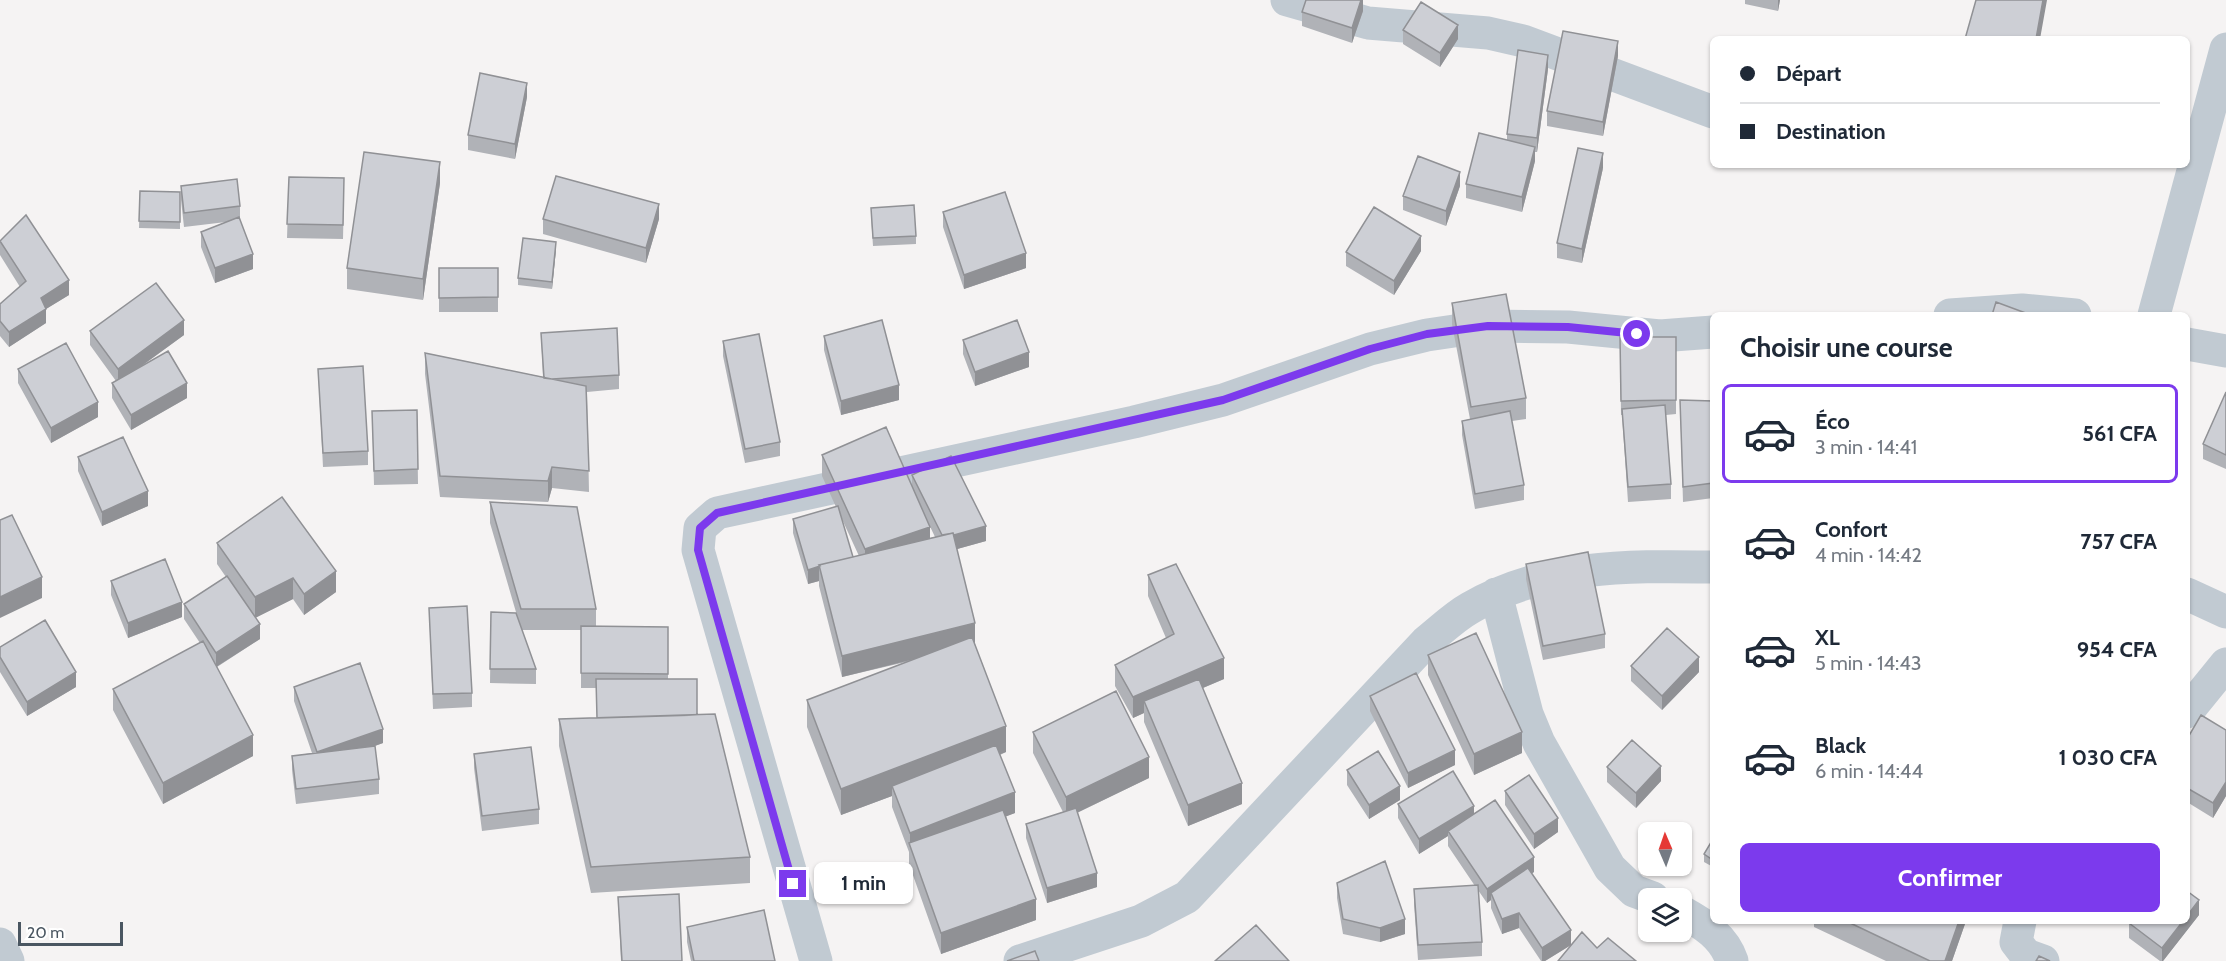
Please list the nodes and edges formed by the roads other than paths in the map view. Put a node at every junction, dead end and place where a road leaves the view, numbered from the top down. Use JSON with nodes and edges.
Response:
{"nodes":[{"id":1,"x":1287,"y":0,"type":"edge"},
{"id":2,"x":2226,"y":49,"type":"edge"},
{"id":3,"x":1710,"y":111,"type":"edge"},
{"id":4,"x":2205,"y":133,"type":"edge"},
{"id":5,"x":1993,"y":312,"type":"edge"},
{"id":6,"x":2043,"y":312,"type":"edge"},
{"id":7,"x":2155,"y":312,"type":"edge"},
{"id":8,"x":1710,"y":332,"type":"edge"},
{"id":9,"x":2190,"y":345,"type":"edge"},
{"id":10,"x":2226,"y":351,"type":"edge"},
{"id":11,"x":1710,"y":567,"type":"edge"},
{"id":12,"x":1496,"y":594,"type":"junction"},
{"id":13,"x":2190,"y":595,"type":"edge"},
{"id":14,"x":2226,"y":612,"type":"edge"},
{"id":15,"x":2226,"y":664,"type":"edge"},
{"id":16,"x":2190,"y":708,"type":"edge"},
{"id":17,"x":1638,"y":892,"type":"edge"},
{"id":18,"x":1692,"y":918,"type":"edge"},
{"id":19,"x":2019,"y":924,"type":"edge"},
{"id":20,"x":0,"y":944,"type":"edge"},
{"id":21,"x":8,"y":961,"type":"edge"},
{"id":22,"x":816,"y":961,"type":"edge"},
{"id":23,"x":1020,"y":961,"type":"edge"},
{"id":24,"x":1732,"y":961,"type":"edge"},
{"id":25,"x":2043,"y":961,"type":"edge"}],
"edges":[{"from":1,"to":3,"type":"street"},
{"from":2,"to":4,"type":"street"},
{"from":4,"to":7,"type":"street"},
{"from":5,"to":6,"type":"street"},
{"from":8,"to":22,"type":"street"},
{"from":9,"to":10,"type":"street"},
{"from":11,"to":12,"type":"street"},
{"from":12,"to":17,"type":"street"},
{"from":12,"to":23,"type":"street"},
{"from":13,"to":14,"type":"street"},
{"from":15,"to":16,"type":"street"},
{"from":18,"to":24,"type":"street"},
{"from":19,"to":25,"type":"street"},
{"from":20,"to":21,"type":"street"}]}
